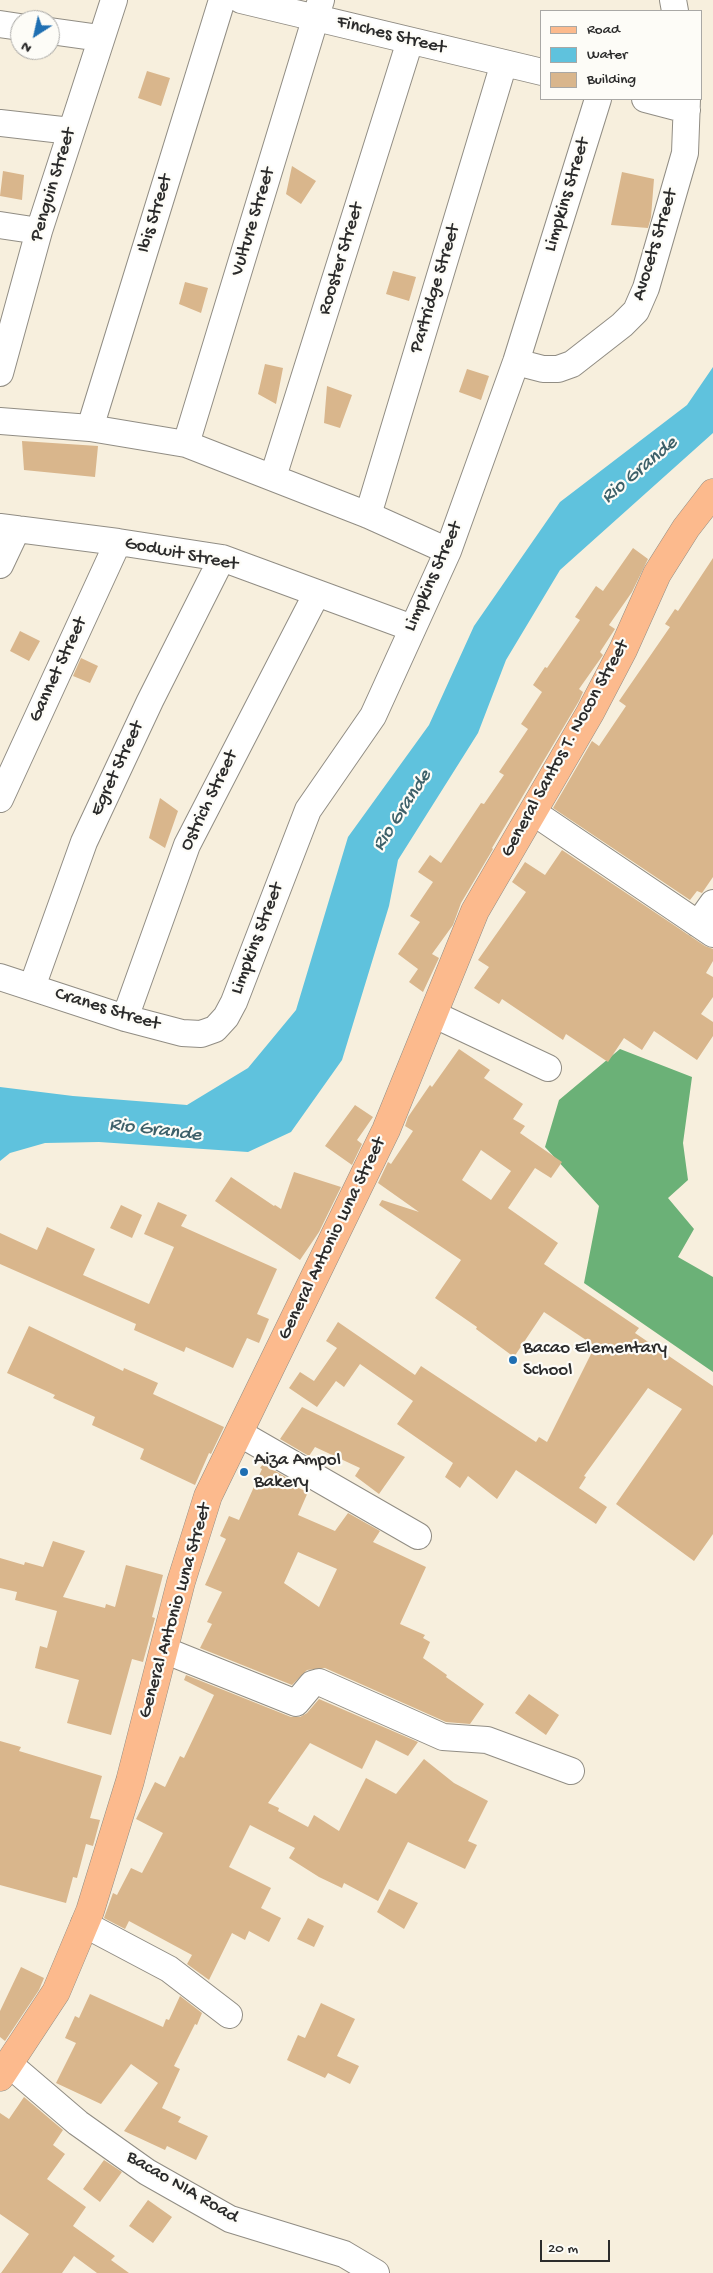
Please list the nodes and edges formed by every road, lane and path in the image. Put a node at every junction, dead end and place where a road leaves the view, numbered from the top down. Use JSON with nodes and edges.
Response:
{"nodes":[{"id":1,"x":114,"y":0,"type":"edge"},
{"id":2,"x":222,"y":0,"type":"edge"},
{"id":3,"x":241,"y":0,"type":"edge"},
{"id":4,"x":319,"y":9,"type":"edge"},
{"id":5,"x":60,"y":33,"type":"edge"},
{"id":6,"x":100,"y":38,"type":"junction"},
{"id":7,"x":410,"y":40,"type":"junction"},
{"id":8,"x":504,"y":63,"type":"junction"},
{"id":9,"x":540,"y":72,"type":"edge"},
{"id":10,"x":598,"y":100,"type":"edge"},
{"id":11,"x":653,"y":100,"type":"edge"},
{"id":12,"x":687,"y":104,"type":"edge"},
{"id":13,"x":0,"y":123,"type":"edge"},
{"id":14,"x":71,"y":131,"type":"junction"},
{"id":15,"x":0,"y":225,"type":"edge"},
{"id":16,"x":40,"y":231,"type":"junction"},
{"id":17,"x":6,"y":325,"type":"edge"},
{"id":18,"x":516,"y":362,"type":"junction"},
{"id":19,"x":0,"y":373,"type":"edge"},
{"id":20,"x":0,"y":421,"type":"edge"},
{"id":21,"x":90,"y":428,"type":"junction"},
{"id":22,"x":186,"y":444,"type":"junction"},
{"id":23,"x":273,"y":477,"type":"junction"},
{"id":24,"x":713,"y":493,"type":"edge"},
{"id":25,"x":368,"y":515,"type":"junction"},
{"id":26,"x":9,"y":528,"type":"edge"},
{"id":27,"x":118,"y":542,"type":"junction"},
{"id":28,"x":448,"y":550,"type":"junction"},
{"id":29,"x":222,"y":558,"type":"junction"},
{"id":30,"x":0,"y":565,"type":"edge"},
{"id":31,"x":317,"y":593,"type":"junction"},
{"id":32,"x":412,"y":628,"type":"junction"},
{"id":33,"x":0,"y":799,"type":"edge"},
{"id":34,"x":533,"y":812,"type":"junction"},
{"id":35,"x":713,"y":903,"type":"edge"},
{"id":36,"x":706,"y":929,"type":"edge"},
{"id":37,"x":0,"y":977,"type":"edge"},
{"id":38,"x":32,"y":986,"type":"junction"},
{"id":39,"x":433,"y":1014,"type":"junction"},
{"id":40,"x":125,"y":1018,"type":"junction"},
{"id":41,"x":215,"y":1029,"type":"joint"},
{"id":42,"x":548,"y":1068,"type":"dead end"},
{"id":43,"x":239,"y":1433,"type":"junction"},
{"id":44,"x":418,"y":1536,"type":"dead end"},
{"id":45,"x":164,"y":1650,"type":"junction"},
{"id":46,"x":571,"y":1771,"type":"dead end"},
{"id":47,"x":84,"y":1924,"type":"junction"},
{"id":48,"x":229,"y":2015,"type":"dead end"},
{"id":49,"x":5,"y":2071,"type":"edge"},
{"id":50,"x":376,"y":2273,"type":"edge"}],
"edges":[{"from":1,"to":6,"type":"street","name":"Penguin Street"},
{"from":2,"to":21,"type":"street","name":"Ibis Street"},
{"from":3,"to":4,"type":"street","name":"Finches Street"},
{"from":4,"to":7,"type":"street","name":"Finches Street"},
{"from":4,"to":22,"type":"street","name":"Vulture Street"},
{"from":5,"to":6,"type":"street"},
{"from":6,"to":14,"type":"street","name":"Penguin Street"},
{"from":7,"to":8,"type":"street","name":"Finches Street"},
{"from":7,"to":23,"type":"street","name":"Rooster Street"},
{"from":8,"to":9,"type":"street","name":"Finches Street"},
{"from":8,"to":25,"type":"street","name":"Partridge Street"},
{"from":10,"to":18,"type":"street","name":"Limpkins Street"},
{"from":11,"to":12,"type":"street"},
{"from":12,"to":18,"type":"street","name":"Avocets Street"},
{"from":13,"to":14,"type":"street"},
{"from":14,"to":16,"type":"street","name":"Penguin Street"},
{"from":15,"to":16,"type":"street"},
{"from":16,"to":17,"type":"street","name":"Penguin Street"},
{"from":17,"to":19,"type":"street","name":"Penguin Street"},
{"from":18,"to":28,"type":"street","name":"Limpkins Street"},
{"from":20,"to":21,"type":"street"},
{"from":21,"to":22,"type":"street"},
{"from":22,"to":23,"type":"street"},
{"from":23,"to":25,"type":"street"},
{"from":24,"to":34,"type":"main road","name":"General Santos T. Nocon Street"},
{"from":25,"to":28,"type":"street"},
{"from":26,"to":27,"type":"street","name":"Godwit Street"},
{"from":26,"to":30,"type":"street"},
{"from":27,"to":29,"type":"street","name":"Godwit Street"},
{"from":27,"to":33,"type":"street","name":"Gannet Street"},
{"from":28,"to":32,"type":"street","name":"Limpkins Street"},
{"from":29,"to":31,"type":"street","name":"Godwit Street"},
{"from":29,"to":38,"type":"street","name":"Egret Street"},
{"from":31,"to":32,"type":"street","name":"Godwit Street"},
{"from":31,"to":40,"type":"street","name":"Ostrich Street"},
{"from":32,"to":41,"type":"street","name":"Limpkins Street"},
{"from":34,"to":36,"type":"street"},
{"from":34,"to":39,"type":"main road","name":"General Santos T. Nocon Street"},
{"from":35,"to":36,"type":"street"},
{"from":37,"to":38,"type":"street","name":"Cranes Street"},
{"from":38,"to":40,"type":"street","name":"Cranes Street"},
{"from":39,"to":42,"type":"street"},
{"from":39,"to":43,"type":"main road","name":"General Antonio Luna Street"},
{"from":40,"to":41,"type":"street","name":"Cranes Street"},
{"from":43,"to":44,"type":"street"},
{"from":43,"to":45,"type":"main road","name":"General Antonio Luna Street"},
{"from":45,"to":46,"type":"street"},
{"from":45,"to":47,"type":"main road","name":"General Antonio Luna Street"},
{"from":47,"to":48,"type":"street"},
{"from":47,"to":49,"type":"main road","name":"General Antonio Luna Street"},
{"from":49,"to":50,"type":"street","name":"Bacao NIA Road"}]}
